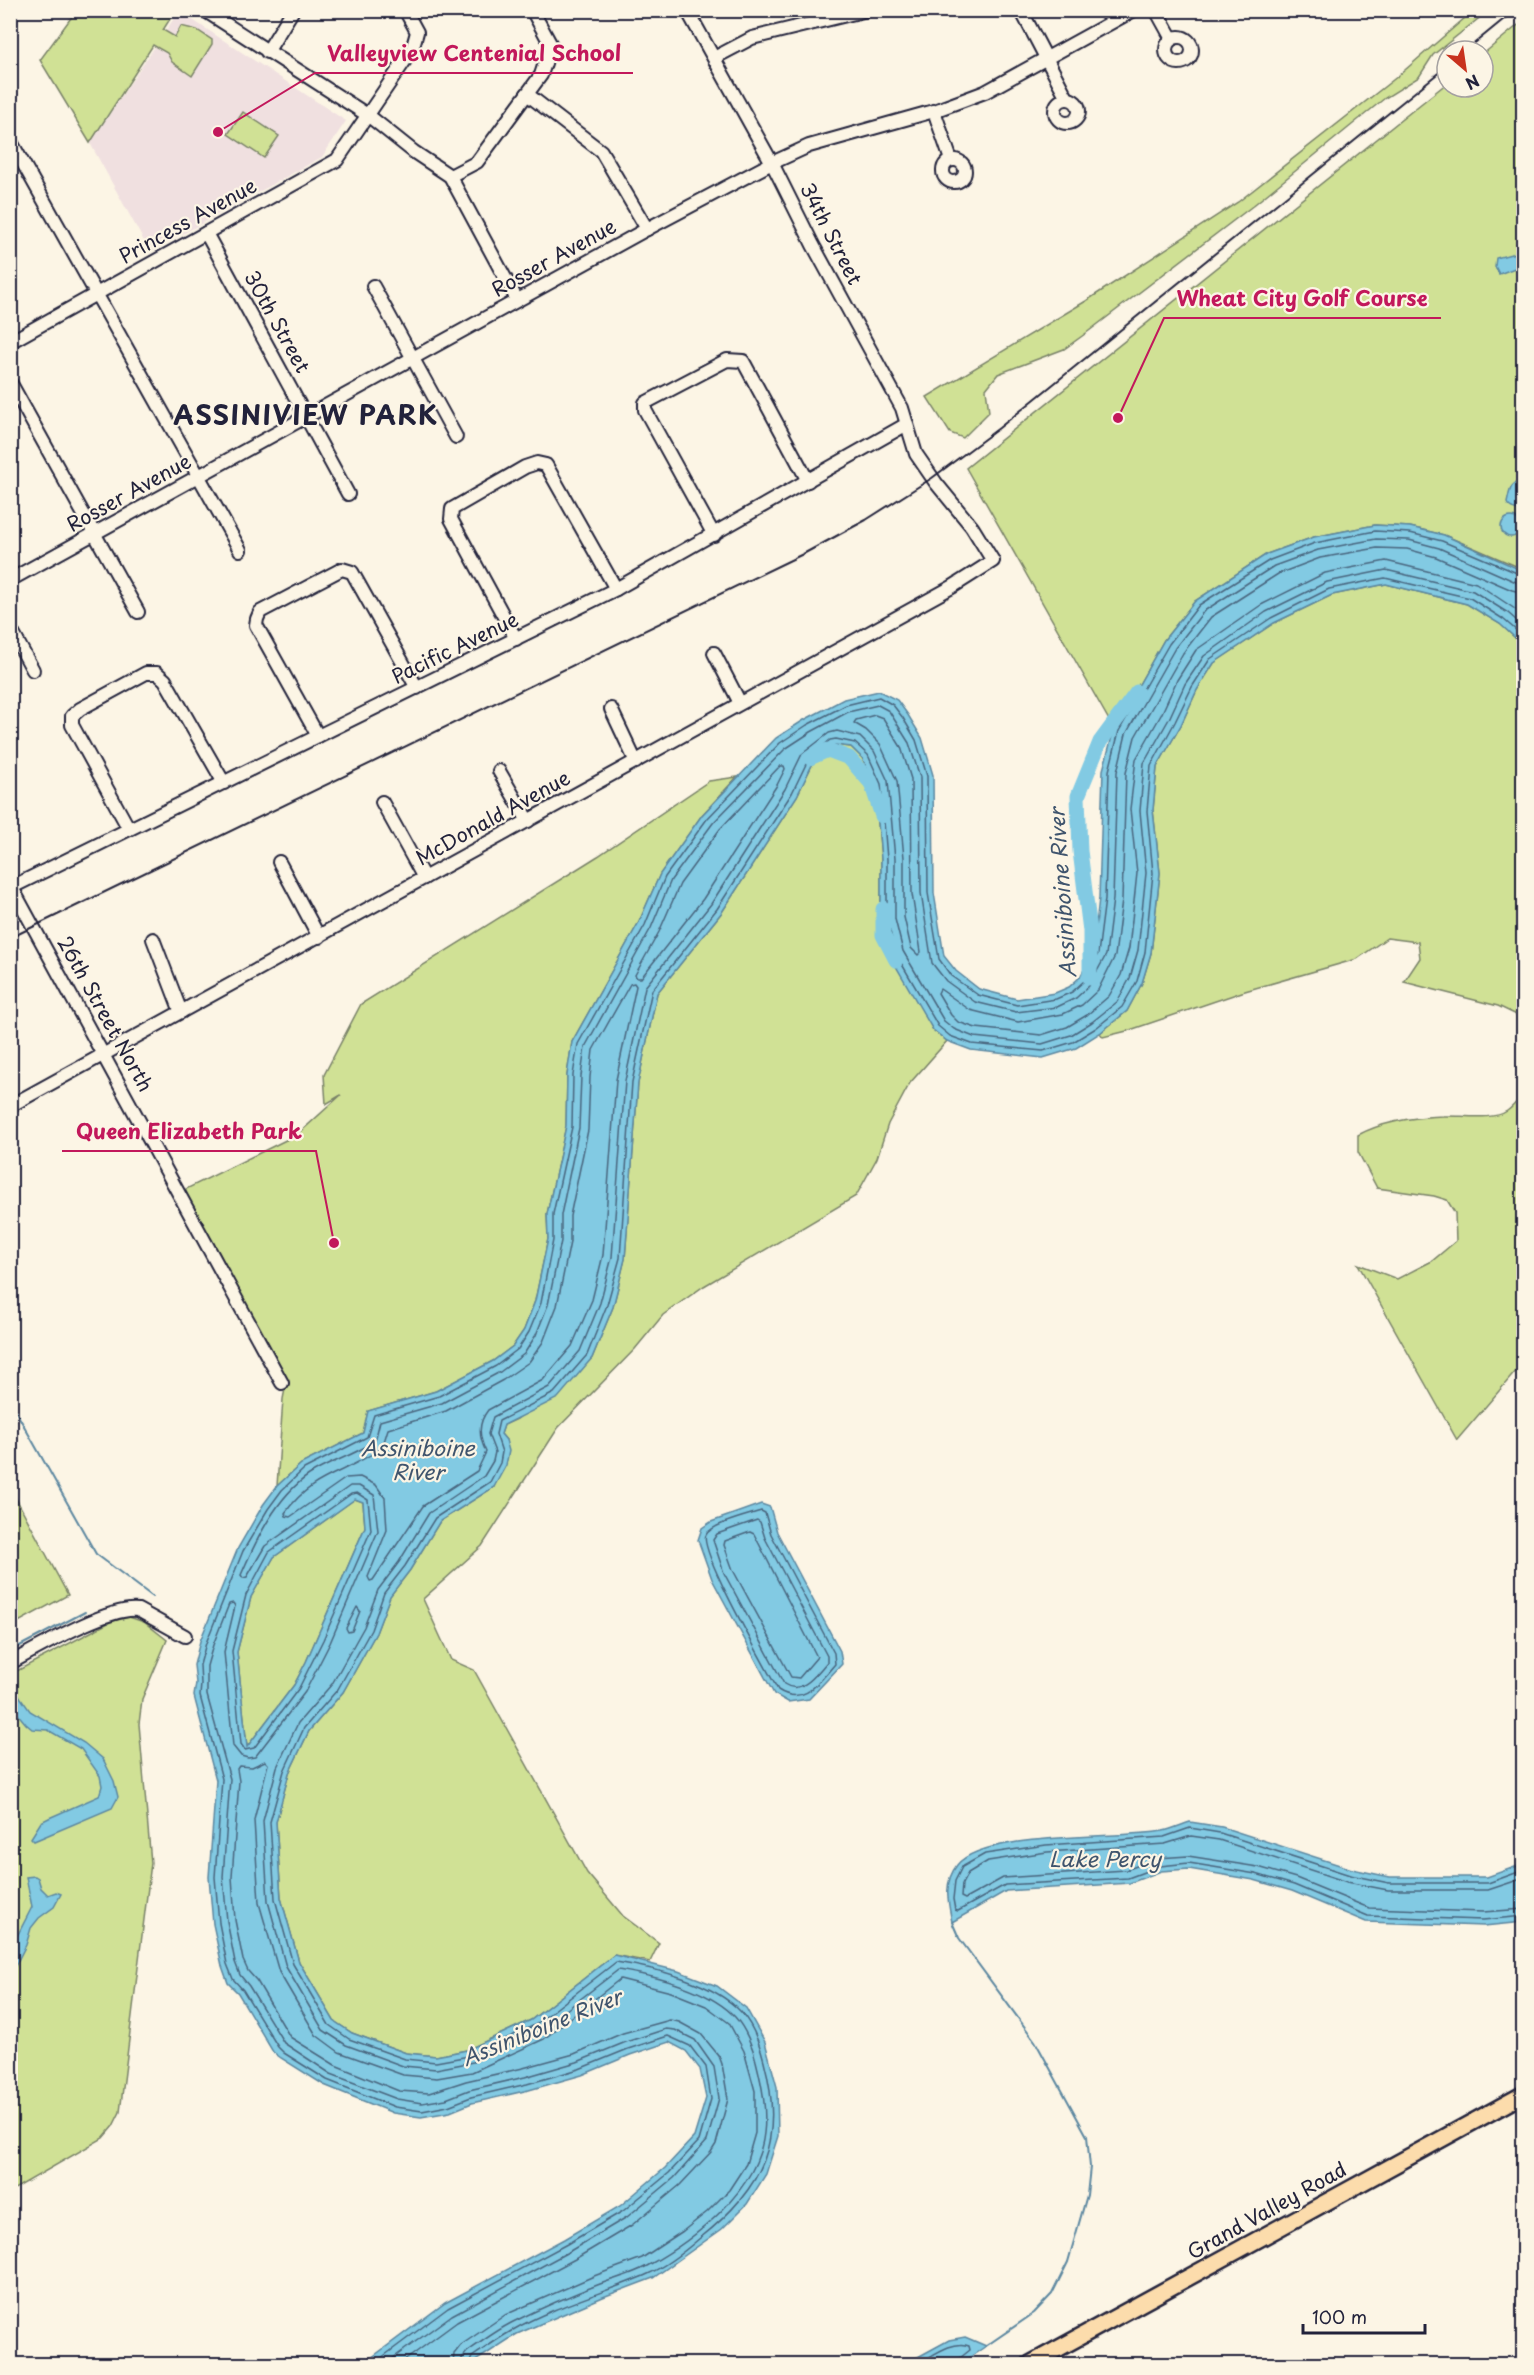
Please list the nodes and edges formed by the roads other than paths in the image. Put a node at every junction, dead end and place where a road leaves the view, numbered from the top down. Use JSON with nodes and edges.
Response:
{"nodes":[{"id":1,"x":204,"y":10,"type":"edge"},
{"id":2,"x":293,"y":10,"type":"edge"},
{"id":3,"x":405,"y":10,"type":"edge"},
{"id":4,"x":532,"y":10,"type":"edge"},
{"id":5,"x":687,"y":10,"type":"edge"},
{"id":6,"x":867,"y":10,"type":"edge"},
{"id":7,"x":1021,"y":10,"type":"edge"},
{"id":8,"x":1134,"y":10,"type":"edge"},
{"id":9,"x":1156,"y":10,"type":"edge"},
{"id":10,"x":1172,"y":39,"type":"dead end"},
{"id":11,"x":267,"y":52,"type":"junction"},
{"id":12,"x":714,"y":58,"type":"junction"},
{"id":13,"x":1047,"y":59,"type":"junction"},
{"id":14,"x":526,"y":94,"type":"junction"},
{"id":15,"x":1067,"y":98,"type":"dead end"},
{"id":16,"x":934,"y":111,"type":"junction"},
{"id":17,"x":369,"y":116,"type":"junction"},
{"id":18,"x":10,"y":140,"type":"edge"},
{"id":19,"x":951,"y":160,"type":"dead end"},
{"id":20,"x":772,"y":162,"type":"junction"},
{"id":21,"x":450,"y":176,"type":"junction"},
{"id":22,"x":647,"y":229,"type":"junction"},
{"id":23,"x":206,"y":233,"type":"junction"},
{"id":24,"x":373,"y":286,"type":"dead end"},
{"id":25,"x":97,"y":294,"type":"junction"},
{"id":26,"x":518,"y":300,"type":"junction"},
{"id":27,"x":10,"y":342,"type":"edge"},
{"id":28,"x":413,"y":358,"type":"junction"},
{"id":29,"x":10,"y":382,"type":"edge"},
{"id":30,"x":307,"y":416,"type":"junction"},
{"id":31,"x":907,"y":424,"type":"junction"},
{"id":32,"x":456,"y":437,"type":"dead end"},
{"id":33,"x":199,"y":477,"type":"junction"},
{"id":34,"x":808,"y":481,"type":"junction"},
{"id":35,"x":348,"y":494,"type":"dead end"},
{"id":36,"x":95,"y":533,"type":"junction"},
{"id":37,"x":714,"y":535,"type":"junction"},
{"id":38,"x":240,"y":550,"type":"dead end"},
{"id":39,"x":993,"y":561,"type":"joint"},
{"id":40,"x":10,"y":580,"type":"edge"},
{"id":41,"x":616,"y":589,"type":"junction"},
{"id":42,"x":138,"y":612,"type":"dead end"},
{"id":43,"x":10,"y":628,"type":"edge"},
{"id":44,"x":516,"y":639,"type":"junction"},
{"id":45,"x":714,"y":653,"type":"dead end"},
{"id":46,"x":33,"y":670,"type":"dead end"},
{"id":47,"x":417,"y":688,"type":"junction"},
{"id":48,"x":740,"y":703,"type":"junction"},
{"id":49,"x":611,"y":709,"type":"dead end"},
{"id":50,"x":318,"y":736,"type":"junction"},
{"id":51,"x":636,"y":762,"type":"junction"},
{"id":52,"x":499,"y":771,"type":"dead end"},
{"id":53,"x":224,"y":783,"type":"junction"},
{"id":54,"x":382,"y":802,"type":"dead end"},
{"id":55,"x":528,"y":821,"type":"junction"},
{"id":56,"x":129,"y":829,"type":"junction"},
{"id":57,"x":279,"y":862,"type":"dead end"},
{"id":58,"x":424,"y":878,"type":"junction"},
{"id":59,"x":11,"y":887,"type":"edge"},
{"id":60,"x":319,"y":937,"type":"junction"},
{"id":61,"x":153,"y":939,"type":"dead end"},
{"id":62,"x":181,"y":1012,"type":"junction"},
{"id":63,"x":104,"y":1054,"type":"junction"},
{"id":64,"x":10,"y":1106,"type":"edge"},
{"id":65,"x":282,"y":1383,"type":"dead end"},
{"id":66,"x":185,"y":1636,"type":"dead end"},
{"id":67,"x":10,"y":1664,"type":"edge"},
{"id":68,"x":1524,"y":2094,"type":"edge"},
{"id":69,"x":1030,"y":2364,"type":"edge"}],
"edges":[{"from":1,"to":11,"type":"street"},
{"from":2,"to":11,"type":"street"},
{"from":3,"to":17,"type":"street","name":"Princess Avenue"},
{"from":4,"to":14,"type":"street"},
{"from":5,"to":12,"type":"street","name":"34th Street"},
{"from":6,"to":12,"type":"street"},
{"from":7,"to":13,"type":"street"},
{"from":8,"to":13,"type":"street","name":"Rosser Avenue"},
{"from":9,"to":10,"type":"street"},
{"from":11,"to":17,"type":"street"},
{"from":12,"to":20,"type":"street","name":"34th Street"},
{"from":13,"to":15,"type":"street"},
{"from":13,"to":16,"type":"street","name":"Rosser Avenue"},
{"from":14,"to":21,"type":"street"},
{"from":14,"to":22,"type":"street"},
{"from":16,"to":19,"type":"street"},
{"from":16,"to":20,"type":"street","name":"Rosser Avenue"},
{"from":17,"to":21,"type":"street"},
{"from":17,"to":23,"type":"street","name":"Princess Avenue"},
{"from":18,"to":25,"type":"street"},
{"from":20,"to":22,"type":"street","name":"Rosser Avenue"},
{"from":20,"to":31,"type":"street","name":"34th Street"},
{"from":21,"to":26,"type":"street"},
{"from":22,"to":26,"type":"street","name":"Rosser Avenue"},
{"from":23,"to":25,"type":"street","name":"Princess Avenue"},
{"from":23,"to":30,"type":"street","name":"30th Street"},
{"from":24,"to":28,"type":"street"},
{"from":25,"to":27,"type":"street","name":"Princess Avenue"},
{"from":25,"to":33,"type":"street"},
{"from":26,"to":28,"type":"street","name":"Rosser Avenue"},
{"from":28,"to":30,"type":"street","name":"Rosser Avenue"},
{"from":28,"to":32,"type":"street"},
{"from":29,"to":36,"type":"street"},
{"from":30,"to":33,"type":"street","name":"Rosser Avenue"},
{"from":30,"to":35,"type":"street","name":"30th Street"},
{"from":31,"to":34,"type":"street","name":"Pacific Avenue"},
{"from":31,"to":39,"type":"street","name":"34th Street"},
{"from":33,"to":36,"type":"street","name":"Rosser Avenue"},
{"from":33,"to":38,"type":"street"},
{"from":34,"to":37,"type":"street","name":"Pacific Avenue"},
{"from":34,"to":37,"type":"street"},
{"from":36,"to":40,"type":"street","name":"Rosser Avenue"},
{"from":36,"to":42,"type":"street"},
{"from":37,"to":41,"type":"street","name":"Pacific Avenue"},
{"from":39,"to":48,"type":"street","name":"McDonald Avenue"},
{"from":41,"to":44,"type":"street","name":"Pacific Avenue"},
{"from":41,"to":44,"type":"street"},
{"from":43,"to":46,"type":"street"},
{"from":44,"to":47,"type":"street","name":"Pacific Avenue"},
{"from":45,"to":48,"type":"street"},
{"from":47,"to":50,"type":"street","name":"Pacific Avenue"},
{"from":47,"to":50,"type":"street"},
{"from":48,"to":51,"type":"street","name":"McDonald Avenue"},
{"from":49,"to":51,"type":"street"},
{"from":50,"to":53,"type":"street","name":"Pacific Avenue"},
{"from":51,"to":55,"type":"street","name":"McDonald Avenue"},
{"from":52,"to":55,"type":"street"},
{"from":53,"to":56,"type":"street","name":"Pacific Avenue"},
{"from":53,"to":56,"type":"street"},
{"from":54,"to":58,"type":"street"},
{"from":55,"to":58,"type":"street","name":"McDonald Avenue"},
{"from":56,"to":59,"type":"street","name":"Pacific Avenue"},
{"from":57,"to":60,"type":"street"},
{"from":58,"to":60,"type":"street","name":"McDonald Avenue"},
{"from":59,"to":63,"type":"street","name":"26th Street North"},
{"from":60,"to":62,"type":"street","name":"McDonald Avenue"},
{"from":61,"to":62,"type":"street"},
{"from":62,"to":63,"type":"street","name":"McDonald Avenue"},
{"from":63,"to":64,"type":"street","name":"McDonald Avenue"},
{"from":63,"to":65,"type":"street","name":"26th Street North"},
{"from":66,"to":67,"type":"street"},
{"from":68,"to":69,"type":"main road","name":"Grand Valley Road"}]}
